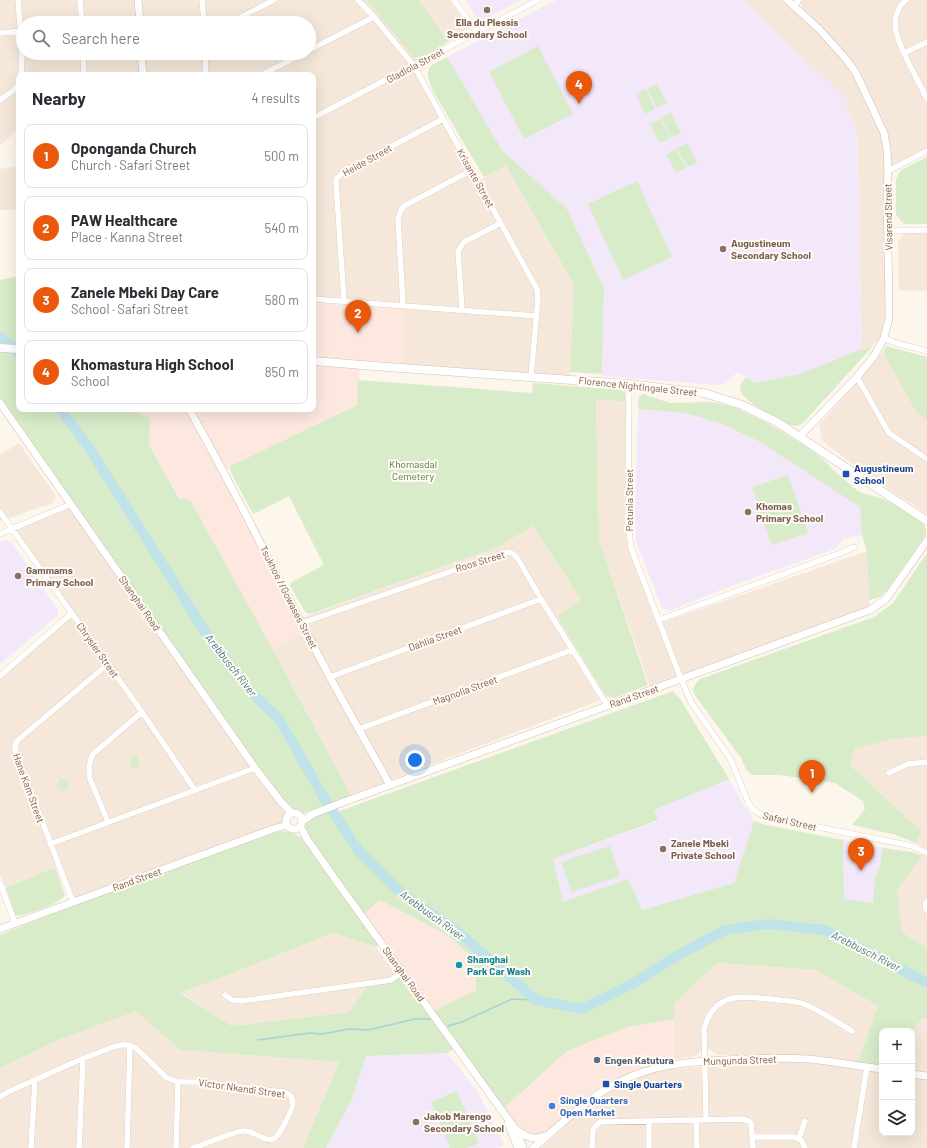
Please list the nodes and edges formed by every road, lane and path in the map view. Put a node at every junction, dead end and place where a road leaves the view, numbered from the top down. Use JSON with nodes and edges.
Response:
{"nodes":[{"id":1,"x":18,"y":0,"type":"edge"},
{"id":2,"x":80,"y":0,"type":"edge"},
{"id":3,"x":138,"y":0,"type":"edge"},
{"id":4,"x":202,"y":0,"type":"edge"},
{"id":5,"x":274,"y":0,"type":"edge"},
{"id":6,"x":358,"y":0,"type":"edge"},
{"id":7,"x":454,"y":0,"type":"edge"},
{"id":8,"x":538,"y":0,"type":"edge"},
{"id":9,"x":787,"y":0,"type":"edge"},
{"id":10,"x":799,"y":0,"type":"edge"},
{"id":11,"x":906,"y":0,"type":"edge"},
{"id":12,"x":263,"y":3,"type":"edge"},
{"id":13,"x":794,"y":6,"type":"junction"},
{"id":14,"x":20,"y":16,"type":"edge"},
{"id":15,"x":81,"y":16,"type":"edge"},
{"id":16,"x":139,"y":16,"type":"edge"},
{"id":17,"x":203,"y":16,"type":"edge"},
{"id":18,"x":242,"y":16,"type":"edge"},
{"id":19,"x":374,"y":17,"type":"junction"},
{"id":20,"x":16,"y":32,"type":"edge"},
{"id":21,"x":476,"y":32,"type":"junction"},
{"id":22,"x":0,"y":34,"type":"edge"},
{"id":23,"x":927,"y":42,"type":"edge"},
{"id":24,"x":316,"y":46,"type":"edge"},
{"id":25,"x":904,"y":53,"type":"junction"},
{"id":26,"x":22,"y":60,"type":"edge"},
{"id":27,"x":83,"y":60,"type":"edge"},
{"id":28,"x":141,"y":60,"type":"edge"},
{"id":29,"x":205,"y":60,"type":"edge"},
{"id":30,"x":290,"y":60,"type":"edge"},
{"id":31,"x":414,"y":66,"type":"junction"},
{"id":32,"x":21,"y":72,"type":"edge"},
{"id":33,"x":84,"y":72,"type":"edge"},
{"id":34,"x":142,"y":72,"type":"edge"},
{"id":35,"x":206,"y":72,"type":"edge"},
{"id":36,"x":267,"y":72,"type":"edge"},
{"id":37,"x":16,"y":87,"type":"edge"},
{"id":38,"x":926,"y":97,"type":"edge"},
{"id":39,"x":0,"y":100,"type":"edge"},
{"id":40,"x":316,"y":116,"type":"edge"},
{"id":41,"x":443,"y":119,"type":"junction"},
{"id":42,"x":927,"y":151,"type":"edge"},
{"id":43,"x":472,"y":170,"type":"junction"},
{"id":44,"x":888,"y":171,"type":"junction"},
{"id":45,"x":501,"y":223,"type":"junction"},
{"id":46,"x":927,"y":230,"type":"edge"},
{"id":47,"x":888,"y":231,"type":"junction"},
{"id":48,"x":316,"y":299,"type":"edge"},
{"id":49,"x":344,"y":301,"type":"junction"},
{"id":50,"x":403,"y":305,"type":"junction"},
{"id":51,"x":462,"y":310,"type":"junction"},
{"id":52,"x":536,"y":316,"type":"junction"},
{"id":53,"x":884,"y":338,"type":"junction"},
{"id":54,"x":0,"y":348,"type":"edge"},
{"id":55,"x":16,"y":348,"type":"edge"},
{"id":56,"x":927,"y":351,"type":"edge"},
{"id":57,"x":316,"y":361,"type":"edge"},
{"id":58,"x":531,"y":377,"type":"junction"},
{"id":59,"x":858,"y":378,"type":"junction"},
{"id":60,"x":629,"y":384,"type":"junction"},
{"id":61,"x":0,"y":403,"type":"edge"},
{"id":62,"x":191,"y":412,"type":"edge"},
{"id":63,"x":800,"y":436,"type":"junction"},
{"id":64,"x":927,"y":459,"type":"edge"},
{"id":65,"x":71,"y":504,"type":"junction"},
{"id":66,"x":0,"y":512,"type":"edge"},
{"id":67,"x":927,"y":521,"type":"edge"},
{"id":68,"x":11,"y":529,"type":"junction"},
{"id":69,"x":0,"y":534,"type":"edge"},
{"id":70,"x":927,"y":541,"type":"edge"},
{"id":71,"x":854,"y":547,"type":"dead end"},
{"id":72,"x":541,"y":599,"type":"junction"},
{"id":73,"x":72,"y":613,"type":"junction"},
{"id":74,"x":659,"y":620,"type":"junction"},
{"id":75,"x":302,"y":623,"type":"junction"},
{"id":76,"x":572,"y":650,"type":"junction"},
{"id":77,"x":108,"y":664,"type":"junction"},
{"id":78,"x":0,"y":676,"type":"edge"},
{"id":79,"x":330,"y":677,"type":"junction"},
{"id":80,"x":681,"y":679,"type":"junction"},
{"id":81,"x":607,"y":705,"type":"junction"},
{"id":82,"x":142,"y":712,"type":"junction"},
{"id":83,"x":358,"y":729,"type":"junction"},
{"id":84,"x":927,"y":762,"type":"edge"},
{"id":85,"x":255,"y":768,"type":"junction"},
{"id":86,"x":889,"y":773,"type":"dead end"},
{"id":87,"x":390,"y":786,"type":"junction"},
{"id":88,"x":195,"y":790,"type":"junction"},
{"id":89,"x":294,"y":821,"type":"junction"},
{"id":90,"x":108,"y":822,"type":"junction"},
{"id":91,"x":50,"y":844,"type":"junction"},
{"id":92,"x":927,"y":853,"type":"edge"},
{"id":93,"x":0,"y":883,"type":"edge"},
{"id":94,"x":927,"y":901,"type":"edge"},
{"id":95,"x":73,"y":902,"type":"junction"},
{"id":96,"x":927,"y":911,"type":"edge"},
{"id":97,"x":15,"y":923,"type":"junction"},
{"id":98,"x":0,"y":929,"type":"edge"},
{"id":99,"x":402,"y":972,"type":"junction"},
{"id":100,"x":225,"y":995,"type":"dead end"},
{"id":101,"x":852,"y":1031,"type":"dead end"},
{"id":102,"x":130,"y":1045,"type":"junction"},
{"id":103,"x":83,"y":1059,"type":"junction"},
{"id":104,"x":705,"y":1061,"type":"junction"},
{"id":105,"x":867,"y":1067,"type":"junction"},
{"id":106,"x":879,"y":1069,"type":"edge"},
{"id":107,"x":915,"y":1074,"type":"edge"},
{"id":108,"x":927,"y":1076,"type":"edge"},
{"id":109,"x":35,"y":1080,"type":"junction"},
{"id":110,"x":178,"y":1082,"type":"junction"},
{"id":111,"x":604,"y":1091,"type":"junction"},
{"id":112,"x":0,"y":1097,"type":"edge"},
{"id":113,"x":502,"y":1110,"type":"junction"},
{"id":114,"x":706,"y":1119,"type":"junction"},
{"id":115,"x":696,"y":1120,"type":"junction"},
{"id":116,"x":805,"y":1121,"type":"dead end"},
{"id":117,"x":649,"y":1122,"type":"junction"},
{"id":118,"x":516,"y":1130,"type":"junction"},
{"id":119,"x":550,"y":1134,"type":"junction"},
{"id":120,"x":752,"y":1138,"type":"junction"},
{"id":121,"x":799,"y":1138,"type":"junction"},
{"id":122,"x":31,"y":1148,"type":"edge"},
{"id":123,"x":79,"y":1148,"type":"edge"},
{"id":124,"x":127,"y":1148,"type":"edge"},
{"id":125,"x":176,"y":1148,"type":"edge"},
{"id":126,"x":193,"y":1148,"type":"edge"},
{"id":127,"x":518,"y":1148,"type":"edge"},
{"id":128,"x":523,"y":1148,"type":"edge"},
{"id":129,"x":533,"y":1148,"type":"edge"},
{"id":130,"x":540,"y":1148,"type":"edge"},
{"id":131,"x":592,"y":1148,"type":"edge"},
{"id":132,"x":649,"y":1148,"type":"edge"},
{"id":133,"x":697,"y":1148,"type":"edge"},
{"id":134,"x":753,"y":1148,"type":"edge"},
{"id":135,"x":805,"y":1148,"type":"edge"},
{"id":136,"x":854,"y":1148,"type":"edge"}],
"edges":[{"from":1,"to":14,"type":"street"},
{"from":2,"to":15,"type":"street"},
{"from":3,"to":16,"type":"street"},
{"from":4,"to":17,"type":"street"},
{"from":5,"to":12,"type":"street"},
{"from":6,"to":19,"type":"street","name":"Krisante Street"},
{"from":7,"to":21,"type":"street"},
{"from":8,"to":21,"type":"street","name":"Gladiola Street"},
{"from":9,"to":13,"type":"street","name":"Visarend Street"},
{"from":10,"to":13,"type":"street"},
{"from":11,"to":25,"type":"street"},
{"from":12,"to":18,"type":"street"},
{"from":13,"to":44,"type":"street","name":"Visarend Street"},
{"from":19,"to":24,"type":"street"},
{"from":19,"to":31,"type":"street","name":"Krisante Street"},
{"from":20,"to":22,"type":"street"},
{"from":21,"to":31,"type":"street","name":"Gladiola Street"},
{"from":23,"to":25,"type":"street"},
{"from":25,"to":38,"type":"street"},
{"from":26,"to":32,"type":"street"},
{"from":27,"to":33,"type":"street"},
{"from":28,"to":34,"type":"street"},
{"from":29,"to":35,"type":"street"},
{"from":30,"to":36,"type":"street"},
{"from":31,"to":40,"type":"street","name":"Gladiola Street"},
{"from":31,"to":41,"type":"street","name":"Krisante Street"},
{"from":37,"to":39,"type":"street"},
{"from":41,"to":43,"type":"street","name":"Krisante Street"},
{"from":41,"to":49,"type":"street","name":"Heide Street"},
{"from":42,"to":44,"type":"street"},
{"from":43,"to":45,"type":"street","name":"Krisante Street"},
{"from":43,"to":50,"type":"street"},
{"from":44,"to":47,"type":"street","name":"Visarend Street"},
{"from":45,"to":51,"type":"street"},
{"from":45,"to":52,"type":"street","name":"Krisante Street"},
{"from":46,"to":47,"type":"street"},
{"from":47,"to":53,"type":"street","name":"Visarend Street"},
{"from":48,"to":49,"type":"street"},
{"from":49,"to":50,"type":"street"},
{"from":50,"to":51,"type":"street"},
{"from":51,"to":52,"type":"street"},
{"from":52,"to":58,"type":"street","name":"Krisante Street"},
{"from":53,"to":56,"type":"street"},
{"from":53,"to":59,"type":"street","name":"Visarend Street"},
{"from":54,"to":55,"type":"main road"},
{"from":57,"to":58,"type":"main road","name":"Florence Nightingale Street"},
{"from":58,"to":60,"type":"main road","name":"Florence Nightingale Street"},
{"from":59,"to":63,"type":"street","name":"Visarend Street"},
{"from":59,"to":64,"type":"street"},
{"from":60,"to":63,"type":"main road","name":"Florence Nightingale Street"},
{"from":60,"to":74,"type":"street","name":"Petunia Street"},
{"from":61,"to":65,"type":"street","name":"Shanghai Road"},
{"from":62,"to":75,"type":"street","name":"Tsukhoe //Gowases Street"},
{"from":63,"to":67,"type":"main road","name":"Florence Nightingale Street"},
{"from":65,"to":68,"type":"street"},
{"from":65,"to":85,"type":"street","name":"Shanghai Road"},
{"from":66,"to":68,"type":"street","name":"Chrysler Street"},
{"from":68,"to":69,"type":"street"},
{"from":68,"to":73,"type":"street","name":"Chrysler Street"},
{"from":70,"to":80,"type":"street","name":"Rand Street"},
{"from":71,"to":74,"type":"street"},
{"from":72,"to":75,"type":"street","name":"Roos Street"},
{"from":72,"to":76,"type":"street","name":"Roos Street"},
{"from":72,"to":79,"type":"street","name":"Dahlia Street"},
{"from":73,"to":77,"type":"street","name":"Chrysler Street"},
{"from":73,"to":78,"type":"street"},
{"from":74,"to":80,"type":"street","name":"Petunia Street"},
{"from":75,"to":79,"type":"street","name":"Tsukhoe //Gowases Street"},
{"from":76,"to":81,"type":"street","name":"Roos Street"},
{"from":76,"to":83,"type":"street","name":"Magnolia Street"},
{"from":77,"to":82,"type":"street","name":"Chrysler Street"},
{"from":77,"to":91,"type":"street","name":"Hane Kam Street"},
{"from":79,"to":83,"type":"street","name":"Tsukhoe //Gowases Street"},
{"from":80,"to":81,"type":"street","name":"Rand Street"},
{"from":80,"to":92,"type":"street","name":"Safari Street"},
{"from":81,"to":87,"type":"street","name":"Rand Street"},
{"from":82,"to":88,"type":"street","name":"Chrysler Street"},
{"from":82,"to":90,"type":"street"},
{"from":83,"to":87,"type":"street","name":"Tsukhoe //Gowases Street"},
{"from":84,"to":86,"type":"street"},
{"from":85,"to":88,"type":"street"},
{"from":85,"to":89,"type":"street","name":"Shanghai Road"},
{"from":87,"to":89,"type":"street","name":"Rand Street"},
{"from":88,"to":90,"type":"street"},
{"from":89,"to":95,"type":"street","name":"Rand Street"},
{"from":89,"to":99,"type":"street","name":"Shanghai Road"},
{"from":90,"to":91,"type":"street"},
{"from":91,"to":95,"type":"street","name":"Hane Kam Street"},
{"from":93,"to":97,"type":"street"},
{"from":94,"to":96,"type":"street"},
{"from":95,"to":97,"type":"street","name":"Rand Street"},
{"from":97,"to":98,"type":"street","name":"Rand Street"},
{"from":99,"to":100,"type":"street"},
{"from":99,"to":113,"type":"street","name":"Shanghai Road"},
{"from":101,"to":104,"type":"street"},
{"from":102,"to":103,"type":"street"},
{"from":102,"to":110,"type":"street"},
{"from":102,"to":124,"type":"street"},
{"from":103,"to":109,"type":"street"},
{"from":103,"to":123,"type":"street"},
{"from":104,"to":105,"type":"street","name":"Mungunda Street"},
{"from":104,"to":111,"type":"street","name":"Mungunda Street"},
{"from":104,"to":114,"type":"street"},
{"from":105,"to":106,"type":"street","name":"Mungunda Street"},
{"from":105,"to":136,"type":"street"},
{"from":107,"to":108,"type":"street"},
{"from":109,"to":112,"type":"street"},
{"from":109,"to":122,"type":"street"},
{"from":110,"to":125,"type":"street"},
{"from":110,"to":126,"type":"street","name":"Victor Nkandi Street"},
{"from":111,"to":119,"type":"street","name":"Mungunda Street"},
{"from":111,"to":130,"type":"street","name":"Mungunda Street"},
{"from":113,"to":118,"type":"street","name":"Shanghai Road"},
{"from":113,"to":127,"type":"street","name":"Shanghai Road"},
{"from":114,"to":115,"type":"street"},
{"from":114,"to":120,"type":"street"},
{"from":115,"to":117,"type":"street"},
{"from":115,"to":133,"type":"street"},
{"from":116,"to":121,"type":"street"},
{"from":117,"to":131,"type":"street"},
{"from":117,"to":132,"type":"street"},
{"from":118,"to":119,"type":"street"},
{"from":118,"to":128,"type":"street","name":"Shanghai Road"},
{"from":119,"to":129,"type":"street","name":"Mungunda Street"},
{"from":120,"to":121,"type":"street"},
{"from":120,"to":134,"type":"street"},
{"from":121,"to":135,"type":"street"}]}
